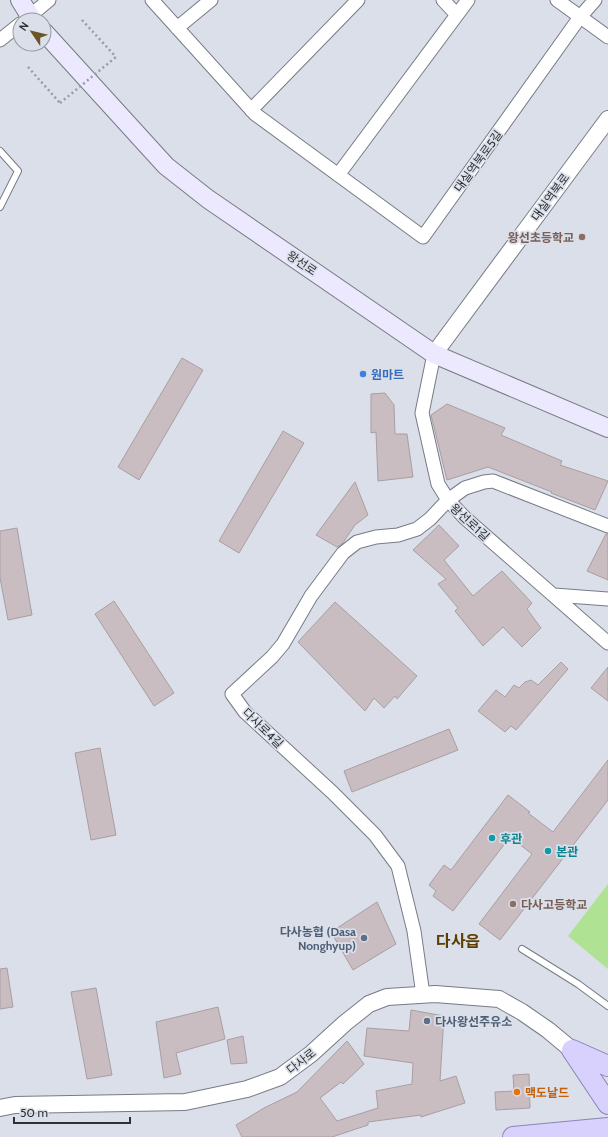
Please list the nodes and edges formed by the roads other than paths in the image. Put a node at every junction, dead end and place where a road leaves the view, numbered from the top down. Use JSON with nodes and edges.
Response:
{"nodes":[{"id":1,"x":20,"y":0,"type":"edge"},
{"id":2,"x":49,"y":0,"type":"edge"},
{"id":3,"x":152,"y":0,"type":"edge"},
{"id":4,"x":212,"y":0,"type":"edge"},
{"id":5,"x":358,"y":0,"type":"edge"},
{"id":6,"x":443,"y":0,"type":"edge"},
{"id":7,"x":468,"y":0,"type":"edge"},
{"id":8,"x":557,"y":0,"type":"edge"},
{"id":9,"x":595,"y":0,"type":"edge"},
{"id":10,"x":24,"y":12,"type":"edge"},
{"id":11,"x":36,"y":12,"type":"edge"},
{"id":12,"x":457,"y":15,"type":"junction"},
{"id":13,"x":580,"y":18,"type":"junction"},
{"id":14,"x":177,"y":28,"type":"junction"},
{"id":15,"x":12,"y":31,"type":"edge"},
{"id":16,"x":608,"y":37,"type":"edge"},
{"id":17,"x":0,"y":40,"type":"edge"},
{"id":18,"x":52,"y":41,"type":"edge"},
{"id":19,"x":251,"y":110,"type":"junction"},
{"id":20,"x":608,"y":118,"type":"edge"},
{"id":21,"x":0,"y":152,"type":"edge"},
{"id":22,"x":338,"y":175,"type":"junction"},
{"id":23,"x":0,"y":207,"type":"edge"},
{"id":24,"x":434,"y":354,"type":"junction"},
{"id":25,"x":608,"y":428,"type":"edge"},
{"id":26,"x":448,"y":500,"type":"junction"},
{"id":27,"x":608,"y":526,"type":"edge"},
{"id":28,"x":554,"y":596,"type":"junction"},
{"id":29,"x":608,"y":599,"type":"edge"},
{"id":30,"x":608,"y":643,"type":"edge"},
{"id":31,"x":522,"y":949,"type":"dead end"},
{"id":32,"x":423,"y":995,"type":"junction"},
{"id":33,"x":608,"y":1006,"type":"edge"},
{"id":34,"x":572,"y":1050,"type":"junction"},
{"id":35,"x":608,"y":1066,"type":"edge"},
{"id":36,"x":608,"y":1104,"type":"edge"},
{"id":37,"x":0,"y":1108,"type":"edge"},
{"id":38,"x":608,"y":1128,"type":"edge"},
{"id":39,"x":513,"y":1137,"type":"edge"}],
"edges":[{"from":1,"to":10,"type":"main road"},
{"from":2,"to":11,"type":"street"},
{"from":3,"to":14,"type":"street","name":"대실역북로5길"},
{"from":4,"to":14,"type":"street"},
{"from":5,"to":19,"type":"street"},
{"from":6,"to":12,"type":"street"},
{"from":7,"to":12,"type":"street"},
{"from":8,"to":13,"type":"street"},
{"from":9,"to":13,"type":"street","name":"대실역북로5길"},
{"from":12,"to":22,"type":"street"},
{"from":13,"to":16,"type":"street"},
{"from":13,"to":22,"type":"street","name":"대실역북로5길"},
{"from":14,"to":19,"type":"street","name":"대실역북로5길"},
{"from":15,"to":17,"type":"street"},
{"from":18,"to":24,"type":"main road","name":"왕선로"},
{"from":19,"to":22,"type":"street","name":"대실역북로5길"},
{"from":20,"to":24,"type":"street","name":"대실역북로"},
{"from":21,"to":23,"type":"lane"},
{"from":24,"to":25,"type":"main road","name":"왕선로"},
{"from":24,"to":26,"type":"street","name":"왕선로1길"},
{"from":26,"to":27,"type":"street"},
{"from":26,"to":28,"type":"street","name":"왕선로1길"},
{"from":26,"to":32,"type":"street","name":"다사로4길"},
{"from":28,"to":29,"type":"street"},
{"from":28,"to":30,"type":"street","name":"왕선로1길"},
{"from":31,"to":33,"type":"lane"},
{"from":32,"to":34,"type":"street","name":"다사로"},
{"from":32,"to":37,"type":"street","name":"다사로"},
{"from":34,"to":35,"type":"main road"},
{"from":34,"to":36,"type":"main road"},
{"from":38,"to":39,"type":"main road"}]}
